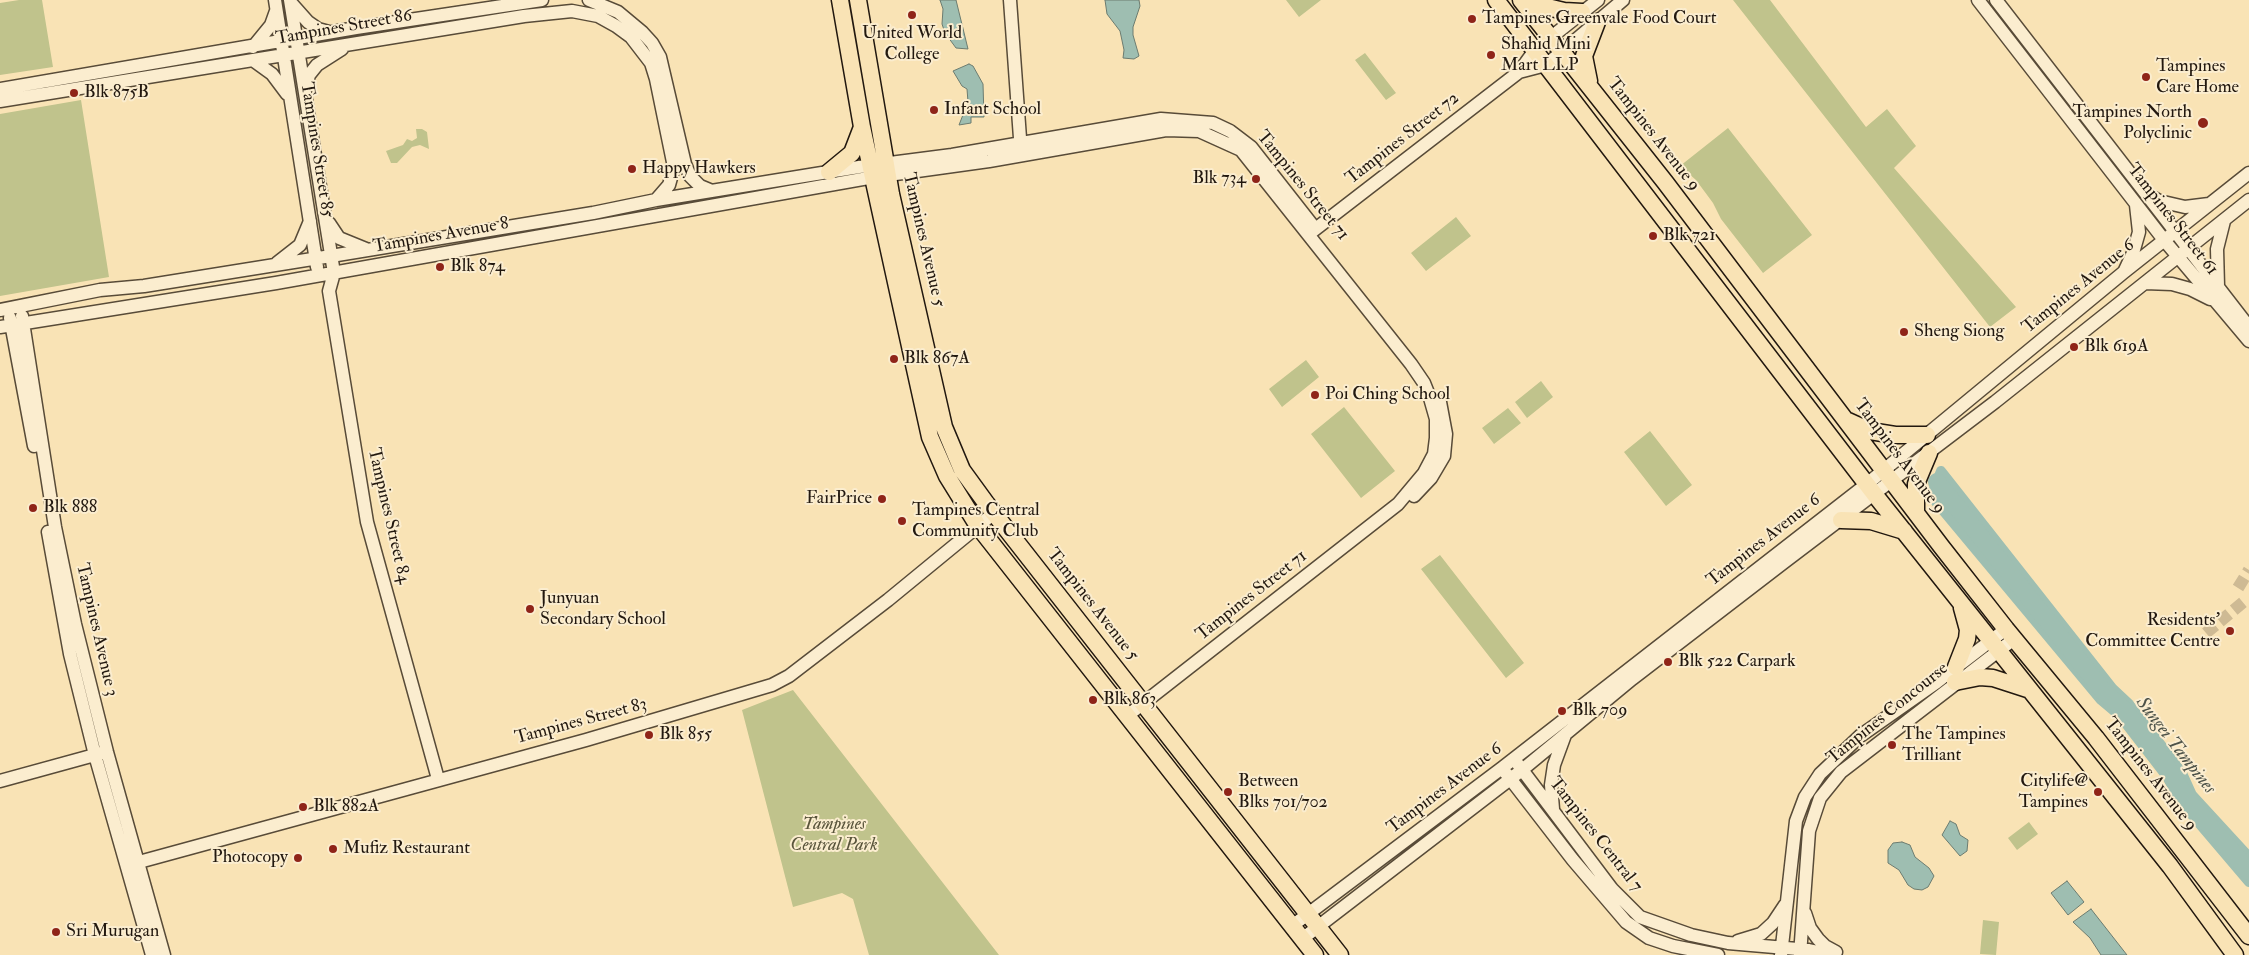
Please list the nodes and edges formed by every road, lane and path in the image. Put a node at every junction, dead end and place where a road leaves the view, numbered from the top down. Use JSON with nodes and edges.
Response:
{"nodes":[{"id":1,"x":542,"y":0,"type":"edge"},
{"id":2,"x":589,"y":0,"type":"edge"},
{"id":3,"x":840,"y":0,"type":"edge"},
{"id":4,"x":858,"y":0,"type":"edge"},
{"id":5,"x":1001,"y":0,"type":"edge"},
{"id":6,"x":1010,"y":0,"type":"edge"},
{"id":7,"x":1496,"y":0,"type":"edge"},
{"id":8,"x":1521,"y":0,"type":"edge"},
{"id":9,"x":1532,"y":0,"type":"edge"},
{"id":10,"x":1598,"y":0,"type":"edge"},
{"id":11,"x":1623,"y":0,"type":"edge"},
{"id":12,"x":1978,"y":0,"type":"edge"},
{"id":13,"x":1996,"y":0,"type":"edge"},
{"id":14,"x":290,"y":1,"type":"edge"},
{"id":15,"x":275,"y":6,"type":"edge"},
{"id":16,"x":1582,"y":12,"type":"junction"},
{"id":17,"x":1597,"y":22,"type":"junction"},
{"id":18,"x":331,"y":33,"type":"junction"},
{"id":19,"x":1550,"y":36,"type":"junction"},
{"id":20,"x":297,"y":38,"type":"junction"},
{"id":21,"x":281,"y":41,"type":"junction"},
{"id":22,"x":350,"y":44,"type":"junction"},
{"id":23,"x":253,"y":47,"type":"junction"},
{"id":24,"x":1535,"y":50,"type":"junction"},
{"id":25,"x":1562,"y":52,"type":"junction"},
{"id":26,"x":299,"y":53,"type":"junction"},
{"id":27,"x":1012,"y":56,"type":"junction"},
{"id":28,"x":283,"y":57,"type":"junction"},
{"id":29,"x":254,"y":61,"type":"junction"},
{"id":30,"x":1546,"y":65,"type":"junction"},
{"id":31,"x":1519,"y":72,"type":"junction"},
{"id":32,"x":1591,"y":88,"type":"junction"},
{"id":33,"x":0,"y":89,"type":"edge"},
{"id":34,"x":305,"y":93,"type":"junction"},
{"id":35,"x":0,"y":101,"type":"edge"},
{"id":36,"x":291,"y":103,"type":"junction"},
{"id":37,"x":862,"y":127,"type":"junction"},
{"id":38,"x":674,"y":141,"type":"junction"},
{"id":39,"x":1021,"y":149,"type":"junction"},
{"id":40,"x":879,"y":170,"type":"junction"},
{"id":41,"x":829,"y":172,"type":"junction"},
{"id":42,"x":2249,"y":173,"type":"edge"},
{"id":43,"x":712,"y":192,"type":"junction"},
{"id":44,"x":2146,"y":193,"type":"junction"},
{"id":45,"x":656,"y":200,"type":"junction"},
{"id":46,"x":2249,"y":200,"type":"edge"},
{"id":47,"x":2211,"y":203,"type":"junction"},
{"id":48,"x":2136,"y":204,"type":"junction"},
{"id":49,"x":325,"y":214,"type":"junction"},
{"id":50,"x":310,"y":221,"type":"junction"},
{"id":51,"x":2224,"y":221,"type":"junction"},
{"id":52,"x":2176,"y":231,"type":"junction"},
{"id":53,"x":1312,"y":232,"type":"junction"},
{"id":54,"x":2164,"y":240,"type":"junction"},
{"id":55,"x":2190,"y":249,"type":"junction"},
{"id":56,"x":368,"y":250,"type":"junction"},
{"id":57,"x":331,"y":256,"type":"junction"},
{"id":58,"x":2178,"y":258,"type":"junction"},
{"id":59,"x":316,"y":259,"type":"junction"},
{"id":60,"x":273,"y":266,"type":"junction"},
{"id":61,"x":334,"y":272,"type":"junction"},
{"id":62,"x":2124,"y":272,"type":"junction"},
{"id":63,"x":319,"y":275,"type":"junction"},
{"id":64,"x":2145,"y":284,"type":"junction"},
{"id":65,"x":2218,"y":286,"type":"junction"},
{"id":66,"x":329,"y":291,"type":"junction"},
{"id":67,"x":2215,"y":302,"type":"junction"},
{"id":68,"x":9,"y":308,"type":"edge"},
{"id":69,"x":11,"y":325,"type":"edge"},
{"id":70,"x":2249,"y":327,"type":"edge"},
{"id":71,"x":2249,"y":340,"type":"edge"},
{"id":72,"x":1846,"y":420,"type":"junction"},
{"id":73,"x":1926,"y":435,"type":"junction"},
{"id":74,"x":1929,"y":453,"type":"junction"},
{"id":75,"x":1889,"y":475,"type":"junction"},
{"id":76,"x":1871,"y":489,"type":"junction"},
{"id":77,"x":1916,"y":512,"type":"junction"},
{"id":78,"x":994,"y":513,"type":"junction"},
{"id":79,"x":1841,"y":520,"type":"junction"},
{"id":80,"x":978,"y":526,"type":"junction"},
{"id":81,"x":1906,"y":532,"type":"junction"},
{"id":82,"x":1960,"y":601,"type":"junction"},
{"id":83,"x":2010,"y":634,"type":"junction"},
{"id":84,"x":1995,"y":645,"type":"junction"},
{"id":85,"x":1956,"y":675,"type":"junction"},
{"id":86,"x":2032,"y":691,"type":"junction"},
{"id":87,"x":1143,"y":703,"type":"junction"},
{"id":88,"x":1127,"y":716,"type":"junction"},
{"id":89,"x":1565,"y":735,"type":"junction"},
{"id":90,"x":100,"y":749,"type":"junction"},
{"id":91,"x":1514,"y":759,"type":"junction"},
{"id":92,"x":1502,"y":768,"type":"junction"},
{"id":93,"x":1522,"y":770,"type":"junction"},
{"id":94,"x":0,"y":773,"type":"edge"},
{"id":95,"x":438,"y":779,"type":"junction"},
{"id":96,"x":1510,"y":779,"type":"junction"},
{"id":97,"x":0,"y":781,"type":"edge"},
{"id":98,"x":1553,"y":809,"type":"junction"},
{"id":99,"x":134,"y":864,"type":"junction"},
{"id":100,"x":1803,"y":896,"type":"junction"},
{"id":101,"x":1788,"y":898,"type":"junction"},
{"id":102,"x":1313,"y":919,"type":"junction"},
{"id":103,"x":1297,"y":932,"type":"junction"},
{"id":104,"x":2249,"y":936,"type":"edge"},
{"id":105,"x":1728,"y":943,"type":"junction"},
{"id":106,"x":1782,"y":952,"type":"edge"},
{"id":107,"x":1801,"y":952,"type":"edge"},
{"id":108,"x":152,"y":955,"type":"edge"},
{"id":109,"x":164,"y":955,"type":"edge"},
{"id":110,"x":1315,"y":955,"type":"edge"},
{"id":111,"x":1340,"y":955,"type":"edge"},
{"id":112,"x":1718,"y":955,"type":"edge"},
{"id":113,"x":1833,"y":955,"type":"edge"},
{"id":114,"x":1841,"y":955,"type":"edge"},
{"id":115,"x":2235,"y":955,"type":"edge"}],
"edges":[{"from":1,"to":18,"type":"street","name":"Tampines Street 86"},
{"from":2,"to":38,"type":"street","name":"Tampines Street 86"},
{"from":3,"to":37,"type":"main road","name":"Tampines Avenue 5"},
{"from":4,"to":40,"type":"main road","name":"Tampines Avenue 5"},
{"from":5,"to":27,"type":"street"},
{"from":6,"to":27,"type":"street"},
{"from":7,"to":24,"type":"main road"},
{"from":8,"to":19,"type":"main road","name":"Tampines Avenue 9"},
{"from":9,"to":16,"type":"main road"},
{"from":10,"to":16,"type":"street","name":"Tampines Street 72"},
{"from":11,"to":17,"type":"street"},
{"from":12,"to":48,"type":"street","name":"Tampines Street 61"},
{"from":13,"to":44,"type":"street","name":"Tampines Street 61"},
{"from":14,"to":18,"type":"street","name":"Tampines Street 85"},
{"from":14,"to":20,"type":"street","name":"Tampines Street 85"},
{"from":15,"to":21,"type":"street","name":"Tampines Street 85"},
{"from":15,"to":23,"type":"street","name":"Tampines Street 85"},
{"from":16,"to":19,"type":"street","name":"Tampines Street 72"},
{"from":17,"to":25,"type":"street"},
{"from":17,"to":32,"type":"main road"},
{"from":18,"to":20,"type":"street","name":"Tampines Street 86"},
{"from":19,"to":24,"type":"street","name":"Tampines Street 72"},
{"from":19,"to":25,"type":"main road","name":"Tampines Avenue 9"},
{"from":20,"to":21,"type":"street","name":"Tampines Street 86"},
{"from":20,"to":26,"type":"street","name":"Tampines Street 85"},
{"from":21,"to":23,"type":"street","name":"Tampines Street 86"},
{"from":21,"to":28,"type":"street","name":"Tampines Street 85"},
{"from":22,"to":26,"type":"street","name":"Tampines Street 86"},
{"from":22,"to":34,"type":"street"},
{"from":22,"to":38,"type":"street","name":"Tampines Street 86"},
{"from":23,"to":33,"type":"street","name":"Tampines Street 86"},
{"from":24,"to":30,"type":"main road"},
{"from":24,"to":31,"type":"street","name":"Tampines Street 72"},
{"from":25,"to":30,"type":"street"},
{"from":25,"to":32,"type":"main road","name":"Tampines Avenue 9"},
{"from":26,"to":28,"type":"street","name":"Tampines Street 86"},
{"from":26,"to":34,"type":"street","name":"Tampines Street 85"},
{"from":27,"to":39,"type":"street"},
{"from":28,"to":29,"type":"street","name":"Tampines Street 86"},
{"from":28,"to":36,"type":"street","name":"Tampines Street 85"},
{"from":29,"to":35,"type":"street","name":"Tampines Street 86"},
{"from":29,"to":36,"type":"street"},
{"from":30,"to":31,"type":"street","name":"Tampines Street 72"},
{"from":30,"to":76,"type":"main road"},
{"from":31,"to":53,"type":"street","name":"Tampines Street 72"},
{"from":32,"to":72,"type":"main road","name":"Tampines Avenue 9"},
{"from":34,"to":49,"type":"street","name":"Tampines Street 85"},
{"from":36,"to":50,"type":"street","name":"Tampines Street 85"},
{"from":37,"to":40,"type":"main road","name":"Tampines Avenue 5"},
{"from":37,"to":41,"type":"main road"},
{"from":38,"to":43,"type":"street","name":"Tampines Street 86"},
{"from":38,"to":45,"type":"street","name":"Tampines Street 86"},
{"from":39,"to":40,"type":"street","name":"Tampines Street 71"},
{"from":39,"to":53,"type":"street","name":"Tampines Street 71"},
{"from":40,"to":41,"type":"street","name":"Tampines Avenue 8"},
{"from":40,"to":61,"type":"street","name":"Tampines Avenue 8"},
{"from":40,"to":78,"type":"main road","name":"Tampines Avenue 5"},
{"from":40,"to":80,"type":"main road","name":"Tampines Avenue 5"},
{"from":41,"to":43,"type":"street","name":"Tampines Avenue 8"},
{"from":42,"to":47,"type":"street","name":"Tampines Avenue 6"},
{"from":43,"to":45,"type":"street","name":"Tampines Avenue 8"},
{"from":44,"to":47,"type":"street"},
{"from":44,"to":52,"type":"street","name":"Tampines Street 61"},
{"from":45,"to":56,"type":"street","name":"Tampines Avenue 8"},
{"from":46,"to":51,"type":"street","name":"Tampines Avenue 6"},
{"from":47,"to":52,"type":"street","name":"Tampines Avenue 6"},
{"from":48,"to":54,"type":"street","name":"Tampines Street 61"},
{"from":48,"to":62,"type":"street"},
{"from":49,"to":56,"type":"street"},
{"from":49,"to":57,"type":"street","name":"Tampines Street 85"},
{"from":50,"to":59,"type":"street","name":"Tampines Street 85"},
{"from":50,"to":60,"type":"street"},
{"from":51,"to":55,"type":"street","name":"Tampines Avenue 6"},
{"from":51,"to":65,"type":"street"},
{"from":52,"to":54,"type":"street","name":"Tampines Avenue 6"},
{"from":52,"to":55,"type":"street","name":"Tampines Street 61"},
{"from":53,"to":87,"type":"street","name":"Tampines Street 71"},
{"from":54,"to":58,"type":"street","name":"Tampines Street 61"},
{"from":54,"to":62,"type":"street","name":"Tampines Avenue 6"},
{"from":55,"to":58,"type":"street","name":"Tampines Avenue 6"},
{"from":55,"to":65,"type":"street","name":"Tampines Street 61"},
{"from":56,"to":57,"type":"street","name":"Tampines Avenue 8"},
{"from":57,"to":59,"type":"street","name":"Tampines Avenue 8"},
{"from":57,"to":61,"type":"street","name":"Tampines Street 84"},
{"from":58,"to":64,"type":"street","name":"Tampines Avenue 6"},
{"from":58,"to":67,"type":"street","name":"Tampines Street 61"},
{"from":59,"to":60,"type":"street","name":"Tampines Avenue 8"},
{"from":59,"to":63,"type":"street","name":"Tampines Street 85"},
{"from":60,"to":68,"type":"street","name":"Tampines Avenue 8"},
{"from":61,"to":63,"type":"street","name":"Tampines Avenue 8"},
{"from":61,"to":66,"type":"street","name":"Tampines Street 84"},
{"from":62,"to":73,"type":"street","name":"Tampines Avenue 6"},
{"from":63,"to":66,"type":"street","name":"Tampines Street 85"},
{"from":63,"to":69,"type":"street","name":"Tampines Avenue 8"},
{"from":64,"to":67,"type":"street"},
{"from":64,"to":74,"type":"street","name":"Tampines Avenue 6"},
{"from":65,"to":70,"type":"street","name":"Tampines Street 61"},
{"from":66,"to":95,"type":"street","name":"Tampines Street 84"},
{"from":67,"to":71,"type":"street","name":"Tampines Street 61"},
{"from":68,"to":69,"type":"street","name":"Tampines Avenue 3"},
{"from":69,"to":90,"type":"street","name":"Tampines Avenue 3"},
{"from":72,"to":73,"type":"main road"},
{"from":72,"to":75,"type":"main road","name":"Tampines Avenue 9"},
{"from":73,"to":75,"type":"street","name":"Tampines Avenue 6"},
{"from":74,"to":75,"type":"street","name":"Tampines Avenue 6"},
{"from":74,"to":77,"type":"main road"},
{"from":75,"to":76,"type":"street","name":"Tampines Avenue 6"},
{"from":75,"to":77,"type":"main road","name":"Tampines Avenue 9"},
{"from":76,"to":79,"type":"street","name":"Tampines Avenue 6"},
{"from":76,"to":81,"type":"main road"},
{"from":76,"to":91,"type":"street","name":"Tampines Avenue 6"},
{"from":77,"to":83,"type":"main road","name":"Tampines Avenue 9"},
{"from":78,"to":80,"type":"street","name":"Tampines Street 83"},
{"from":78,"to":87,"type":"main road","name":"Tampines Avenue 5"},
{"from":79,"to":81,"type":"main road"},
{"from":79,"to":89,"type":"street","name":"Tampines Avenue 6"},
{"from":80,"to":88,"type":"main road","name":"Tampines Avenue 5"},
{"from":80,"to":95,"type":"street","name":"Tampines Street 83"},
{"from":81,"to":82,"type":"main road"},
{"from":82,"to":84,"type":"main road"},
{"from":82,"to":85,"type":"main road"},
{"from":83,"to":84,"type":"street","name":"Tampines Concourse"},
{"from":83,"to":104,"type":"main road","name":"Tampines Avenue 9"},
{"from":84,"to":85,"type":"street","name":"Tampines Concourse"},
{"from":84,"to":86,"type":"main road"},
{"from":85,"to":86,"type":"main road"},
{"from":85,"to":100,"type":"street","name":"Tampines Concourse"},
{"from":85,"to":101,"type":"street","name":"Tampines Concourse"},
{"from":86,"to":115,"type":"main road"},
{"from":87,"to":88,"type":"street","name":"Tampines Street 71"},
{"from":87,"to":102,"type":"main road","name":"Tampines Avenue 5"},
{"from":88,"to":103,"type":"main road","name":"Tampines Avenue 5"},
{"from":89,"to":93,"type":"street","name":"Tampines Avenue 6"},
{"from":89,"to":98,"type":"street"},
{"from":90,"to":94,"type":"street"},
{"from":90,"to":97,"type":"street"},
{"from":90,"to":99,"type":"street","name":"Tampines Avenue 3"},
{"from":91,"to":92,"type":"street","name":"Tampines Avenue 6"},
{"from":91,"to":93,"type":"street","name":"Tampines Central 7"},
{"from":92,"to":96,"type":"street","name":"Tampines Central 7"},
{"from":92,"to":102,"type":"street","name":"Tampines Avenue 6"},
{"from":93,"to":96,"type":"street","name":"Tampines Avenue 6"},
{"from":93,"to":98,"type":"street","name":"Tampines Central 7"},
{"from":95,"to":99,"type":"street","name":"Tampines Street 83"},
{"from":96,"to":102,"type":"street","name":"Tampines Avenue 6"},
{"from":96,"to":112,"type":"street","name":"Tampines Central 7"},
{"from":98,"to":105,"type":"street","name":"Tampines Central 7"},
{"from":99,"to":108,"type":"street","name":"Tampines Avenue 3"},
{"from":99,"to":109,"type":"street","name":"Tampines Avenue 3"},
{"from":100,"to":107,"type":"street","name":"Tampines Concourse"},
{"from":100,"to":114,"type":"street"},
{"from":101,"to":105,"type":"street","name":"Tampines Concourse"},
{"from":101,"to":106,"type":"street","name":"Tampines Concourse"},
{"from":102,"to":103,"type":"street","name":"Tampines Avenue 6"},
{"from":102,"to":111,"type":"main road","name":"Tampines Avenue 5"},
{"from":103,"to":110,"type":"main road","name":"Tampines Avenue 5"},
{"from":105,"to":106,"type":"street","name":"Tampines Central 7"},
{"from":106,"to":107,"type":"street","name":"Tampines Central 7"},
{"from":107,"to":113,"type":"street","name":"Tampines Central 7"}]}
